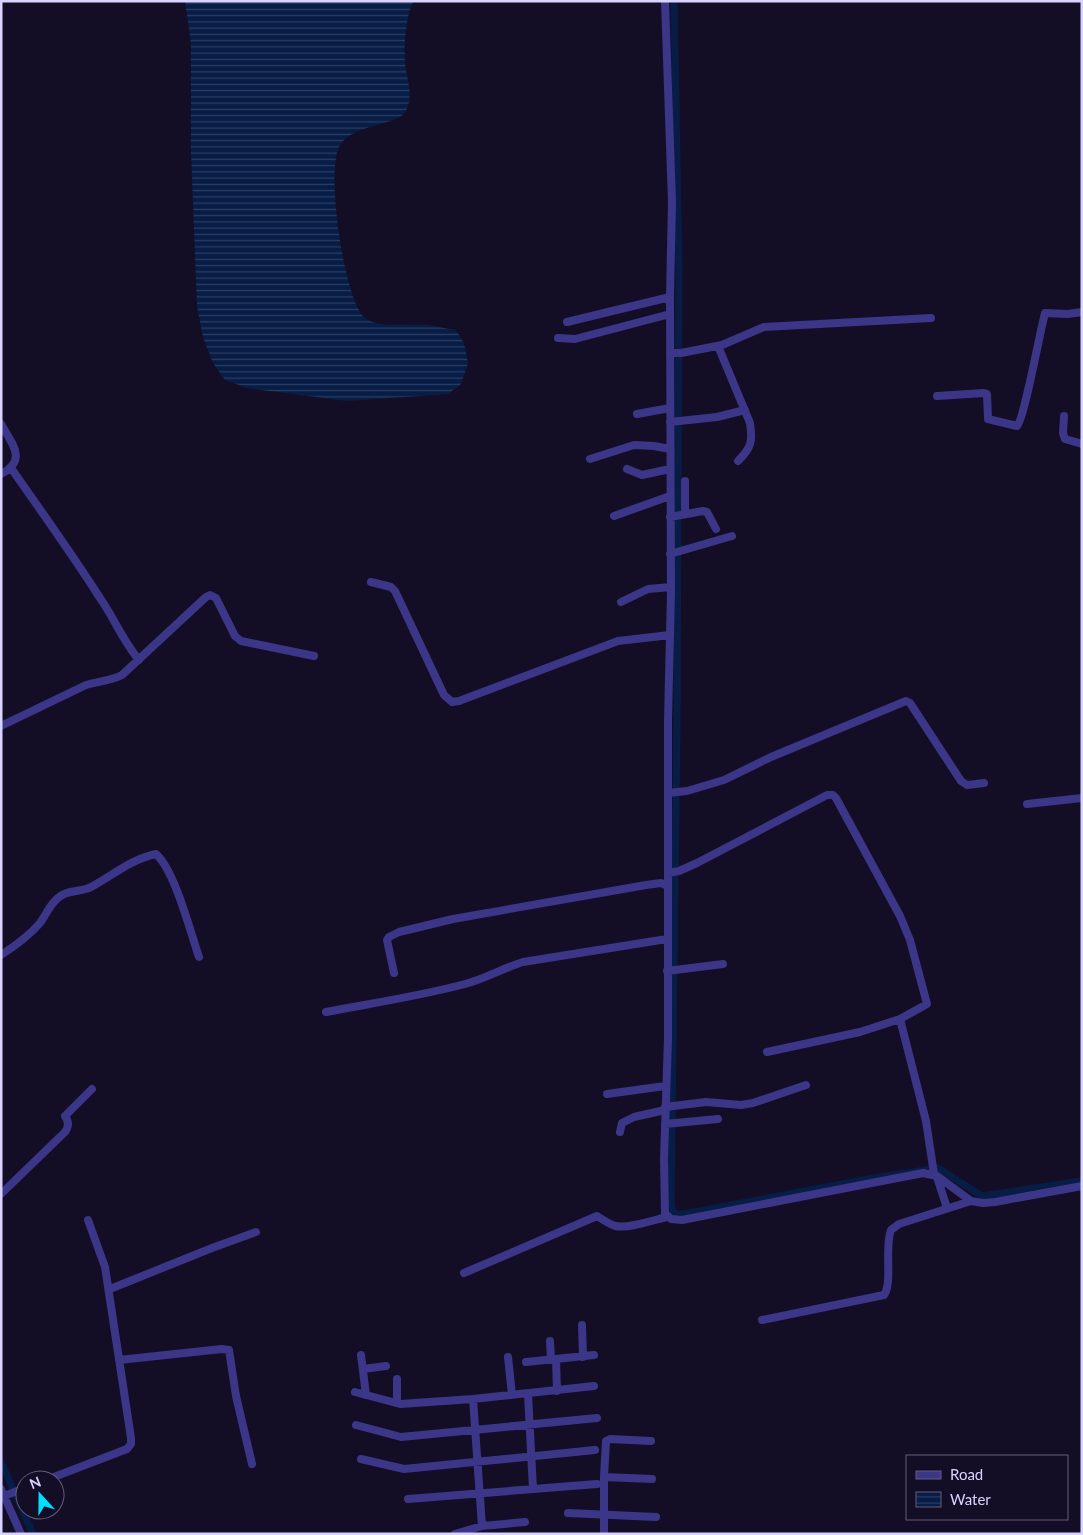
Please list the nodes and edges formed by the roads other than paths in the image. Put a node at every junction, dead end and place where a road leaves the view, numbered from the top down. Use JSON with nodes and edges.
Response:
{"nodes":[{"id":1,"x":666,"y":1,"type":"edge"},
{"id":2,"x":670,"y":297,"type":"junction"},
{"id":3,"x":1082,"y":312,"type":"edge"},
{"id":4,"x":670,"y":314,"type":"junction"},
{"id":5,"x":931,"y":318,"type":"dead end"},
{"id":6,"x":567,"y":322,"type":"dead end"},
{"id":7,"x":558,"y":338,"type":"dead end"},
{"id":8,"x":718,"y":346,"type":"junction"},
{"id":9,"x":676,"y":353,"type":"junction"},
{"id":10,"x":937,"y":396,"type":"dead end"},
{"id":11,"x":670,"y":408,"type":"junction"},
{"id":12,"x":745,"y":410,"type":"junction"},
{"id":13,"x":637,"y":414,"type":"dead end"},
{"id":14,"x":1064,"y":416,"type":"dead end"},
{"id":15,"x":676,"y":422,"type":"junction"},
{"id":16,"x":1,"y":424,"type":"edge"},
{"id":17,"x":1082,"y":444,"type":"edge"},
{"id":18,"x":670,"y":449,"type":"junction"},
{"id":19,"x":590,"y":459,"type":"dead end"},
{"id":20,"x":738,"y":462,"type":"dead end"},
{"id":21,"x":11,"y":468,"type":"junction"},
{"id":22,"x":627,"y":469,"type":"dead end"},
{"id":23,"x":670,"y":469,"type":"junction"},
{"id":24,"x":1,"y":474,"type":"edge"},
{"id":25,"x":685,"y":481,"type":"dead end"},
{"id":26,"x":670,"y":496,"type":"junction"},
{"id":27,"x":685,"y":514,"type":"junction"},
{"id":28,"x":614,"y":516,"type":"dead end"},
{"id":29,"x":670,"y":517,"type":"junction"},
{"id":30,"x":716,"y":529,"type":"dead end"},
{"id":31,"x":732,"y":536,"type":"dead end"},
{"id":32,"x":670,"y":554,"type":"junction"},
{"id":33,"x":371,"y":582,"type":"dead end"},
{"id":34,"x":671,"y":588,"type":"junction"},
{"id":35,"x":621,"y":602,"type":"dead end"},
{"id":36,"x":670,"y":635,"type":"junction"},
{"id":37,"x":314,"y":656,"type":"dead end"},
{"id":38,"x":139,"y":660,"type":"junction"},
{"id":39,"x":1,"y":726,"type":"edge"},
{"id":40,"x":984,"y":783,"type":"dead end"},
{"id":41,"x":673,"y":793,"type":"junction"},
{"id":42,"x":1082,"y":798,"type":"edge"},
{"id":43,"x":1027,"y":804,"type":"dead end"},
{"id":44,"x":673,"y":872,"type":"junction"},
{"id":45,"x":668,"y":886,"type":"junction"},
{"id":46,"x":667,"y":939,"type":"junction"},
{"id":47,"x":1,"y":954,"type":"edge"},
{"id":48,"x":199,"y":957,"type":"dead end"},
{"id":49,"x":723,"y":964,"type":"dead end"},
{"id":50,"x":669,"y":971,"type":"junction"},
{"id":51,"x":394,"y":973,"type":"dead end"},
{"id":52,"x":326,"y":1012,"type":"dead end"},
{"id":53,"x":900,"y":1019,"type":"junction"},
{"id":54,"x":767,"y":1052,"type":"dead end"},
{"id":55,"x":806,"y":1084,"type":"dead end"},
{"id":56,"x":666,"y":1086,"type":"junction"},
{"id":57,"x":92,"y":1089,"type":"dead end"},
{"id":58,"x":607,"y":1094,"type":"dead end"},
{"id":59,"x":668,"y":1107,"type":"junction"},
{"id":60,"x":718,"y":1119,"type":"dead end"},
{"id":61,"x":664,"y":1124,"type":"junction"},
{"id":62,"x":620,"y":1132,"type":"dead end"},
{"id":63,"x":934,"y":1170,"type":"junction"},
{"id":64,"x":1082,"y":1186,"type":"edge"},
{"id":65,"x":1,"y":1194,"type":"edge"},
{"id":66,"x":971,"y":1201,"type":"junction"},
{"id":67,"x":947,"y":1208,"type":"junction"},
{"id":68,"x":667,"y":1217,"type":"junction"},
{"id":69,"x":88,"y":1220,"type":"dead end"},
{"id":70,"x":256,"y":1232,"type":"dead end"},
{"id":71,"x":464,"y":1273,"type":"dead end"},
{"id":72,"x":110,"y":1289,"type":"junction"},
{"id":73,"x":762,"y":1320,"type":"dead end"},
{"id":74,"x":582,"y":1325,"type":"dead end"},
{"id":75,"x":550,"y":1341,"type":"dead end"},
{"id":76,"x":361,"y":1355,"type":"dead end"},
{"id":77,"x":583,"y":1356,"type":"junction"},
{"id":78,"x":594,"y":1356,"type":"dead end"},
{"id":79,"x":508,"y":1357,"type":"dead end"},
{"id":80,"x":553,"y":1359,"type":"junction"},
{"id":81,"x":119,"y":1360,"type":"junction"},
{"id":82,"x":526,"y":1362,"type":"dead end"},
{"id":83,"x":386,"y":1366,"type":"dead end"},
{"id":84,"x":363,"y":1369,"type":"junction"},
{"id":85,"x":397,"y":1379,"type":"dead end"},
{"id":86,"x":594,"y":1386,"type":"dead end"},
{"id":87,"x":557,"y":1390,"type":"junction"},
{"id":88,"x":355,"y":1392,"type":"dead end"},
{"id":89,"x":528,"y":1394,"type":"junction"},
{"id":90,"x":366,"y":1395,"type":"junction"},
{"id":91,"x":512,"y":1396,"type":"junction"},
{"id":92,"x":473,"y":1399,"type":"junction"},
{"id":93,"x":397,"y":1403,"type":"junction"},
{"id":94,"x":597,"y":1418,"type":"dead end"},
{"id":95,"x":356,"y":1425,"type":"dead end"},
{"id":96,"x":530,"y":1425,"type":"junction"},
{"id":97,"x":475,"y":1431,"type":"junction"},
{"id":98,"x":651,"y":1440,"type":"dead end"},
{"id":99,"x":595,"y":1450,"type":"dead end"},
{"id":100,"x":531,"y":1456,"type":"junction"},
{"id":101,"x":361,"y":1459,"type":"dead end"},
{"id":102,"x":478,"y":1461,"type":"junction"},
{"id":103,"x":252,"y":1464,"type":"dead end"},
{"id":104,"x":65,"y":1473,"type":"edge"},
{"id":105,"x":604,"y":1477,"type":"junction"},
{"id":106,"x":652,"y":1479,"type":"dead end"},
{"id":107,"x":597,"y":1484,"type":"dead end"},
{"id":108,"x":533,"y":1489,"type":"junction"},
{"id":109,"x":3,"y":1492,"type":"edge"},
{"id":110,"x":480,"y":1493,"type":"junction"},
{"id":111,"x":408,"y":1499,"type":"dead end"},
{"id":112,"x":568,"y":1513,"type":"dead end"},
{"id":113,"x":604,"y":1514,"type":"junction"},
{"id":114,"x":656,"y":1517,"type":"dead end"},
{"id":115,"x":525,"y":1522,"type":"dead end"},
{"id":116,"x":482,"y":1526,"type":"junction"},
{"id":117,"x":21,"y":1534,"type":"edge"},
{"id":118,"x":455,"y":1534,"type":"edge"},
{"id":119,"x":604,"y":1534,"type":"edge"}],
"edges":[{"from":1,"to":2,"type":"street"},
{"from":2,"to":4,"type":"street"},
{"from":2,"to":6,"type":"street"},
{"from":3,"to":10,"type":"street"},
{"from":4,"to":7,"type":"street"},
{"from":4,"to":9,"type":"street"},
{"from":5,"to":8,"type":"street"},
{"from":8,"to":9,"type":"street"},
{"from":8,"to":12,"type":"street"},
{"from":9,"to":11,"type":"street"},
{"from":11,"to":13,"type":"street"},
{"from":11,"to":15,"type":"street"},
{"from":12,"to":15,"type":"street"},
{"from":12,"to":20,"type":"street"},
{"from":14,"to":17,"type":"street"},
{"from":15,"to":18,"type":"street"},
{"from":16,"to":21,"type":"street"},
{"from":18,"to":19,"type":"street"},
{"from":18,"to":23,"type":"street"},
{"from":21,"to":24,"type":"street"},
{"from":21,"to":38,"type":"street"},
{"from":22,"to":23,"type":"street"},
{"from":23,"to":26,"type":"street"},
{"from":25,"to":27,"type":"street"},
{"from":26,"to":28,"type":"street"},
{"from":26,"to":29,"type":"street"},
{"from":27,"to":29,"type":"street"},
{"from":27,"to":30,"type":"street"},
{"from":29,"to":32,"type":"street"},
{"from":31,"to":32,"type":"street"},
{"from":32,"to":34,"type":"street"},
{"from":33,"to":36,"type":"street"},
{"from":34,"to":35,"type":"street"},
{"from":34,"to":36,"type":"street"},
{"from":36,"to":41,"type":"street"},
{"from":37,"to":38,"type":"street"},
{"from":38,"to":39,"type":"street"},
{"from":40,"to":41,"type":"street"},
{"from":41,"to":44,"type":"street"},
{"from":42,"to":43,"type":"street"},
{"from":44,"to":45,"type":"street"},
{"from":44,"to":53,"type":"street"},
{"from":45,"to":46,"type":"street"},
{"from":45,"to":51,"type":"street"},
{"from":46,"to":50,"type":"street"},
{"from":46,"to":52,"type":"street"},
{"from":47,"to":48,"type":"street"},
{"from":49,"to":50,"type":"street"},
{"from":50,"to":56,"type":"street"},
{"from":53,"to":54,"type":"street"},
{"from":53,"to":63,"type":"street"},
{"from":55,"to":59,"type":"street"},
{"from":56,"to":58,"type":"street"},
{"from":56,"to":59,"type":"street"},
{"from":57,"to":65,"type":"street"},
{"from":59,"to":61,"type":"street"},
{"from":59,"to":62,"type":"street"},
{"from":60,"to":61,"type":"street"},
{"from":61,"to":68,"type":"street"},
{"from":63,"to":66,"type":"street"},
{"from":63,"to":67,"type":"street"},
{"from":63,"to":68,"type":"street"},
{"from":64,"to":66,"type":"street"},
{"from":66,"to":67,"type":"street"},
{"from":67,"to":73,"type":"street"},
{"from":68,"to":71,"type":"street"},
{"from":69,"to":72,"type":"street"},
{"from":70,"to":72,"type":"street"},
{"from":72,"to":81,"type":"street"},
{"from":74,"to":77,"type":"street"},
{"from":75,"to":80,"type":"street"},
{"from":76,"to":84,"type":"street"},
{"from":77,"to":78,"type":"street"},
{"from":77,"to":80,"type":"street"},
{"from":79,"to":91,"type":"street"},
{"from":80,"to":82,"type":"street"},
{"from":80,"to":87,"type":"street"},
{"from":81,"to":103,"type":"street"},
{"from":81,"to":104,"type":"street"},
{"from":83,"to":84,"type":"street"},
{"from":84,"to":90,"type":"street"},
{"from":85,"to":93,"type":"street"},
{"from":86,"to":87,"type":"street"},
{"from":87,"to":89,"type":"street"},
{"from":88,"to":90,"type":"street"},
{"from":89,"to":91,"type":"street"},
{"from":89,"to":96,"type":"street"},
{"from":90,"to":93,"type":"street"},
{"from":91,"to":92,"type":"street"},
{"from":92,"to":93,"type":"street"},
{"from":92,"to":97,"type":"street"},
{"from":94,"to":96,"type":"street"},
{"from":95,"to":97,"type":"street"},
{"from":96,"to":97,"type":"street"},
{"from":96,"to":100,"type":"street"},
{"from":97,"to":102,"type":"street"},
{"from":98,"to":105,"type":"street"},
{"from":99,"to":100,"type":"street"},
{"from":100,"to":102,"type":"street"},
{"from":100,"to":108,"type":"street"},
{"from":101,"to":102,"type":"street"},
{"from":102,"to":110,"type":"street"},
{"from":105,"to":106,"type":"street"},
{"from":105,"to":113,"type":"street"},
{"from":107,"to":108,"type":"street"},
{"from":108,"to":110,"type":"street"},
{"from":109,"to":117,"type":"street"},
{"from":110,"to":111,"type":"street"},
{"from":110,"to":116,"type":"street"},
{"from":112,"to":113,"type":"street"},
{"from":113,"to":114,"type":"street"},
{"from":113,"to":119,"type":"street"},
{"from":115,"to":116,"type":"street"},
{"from":116,"to":118,"type":"street"}]}
